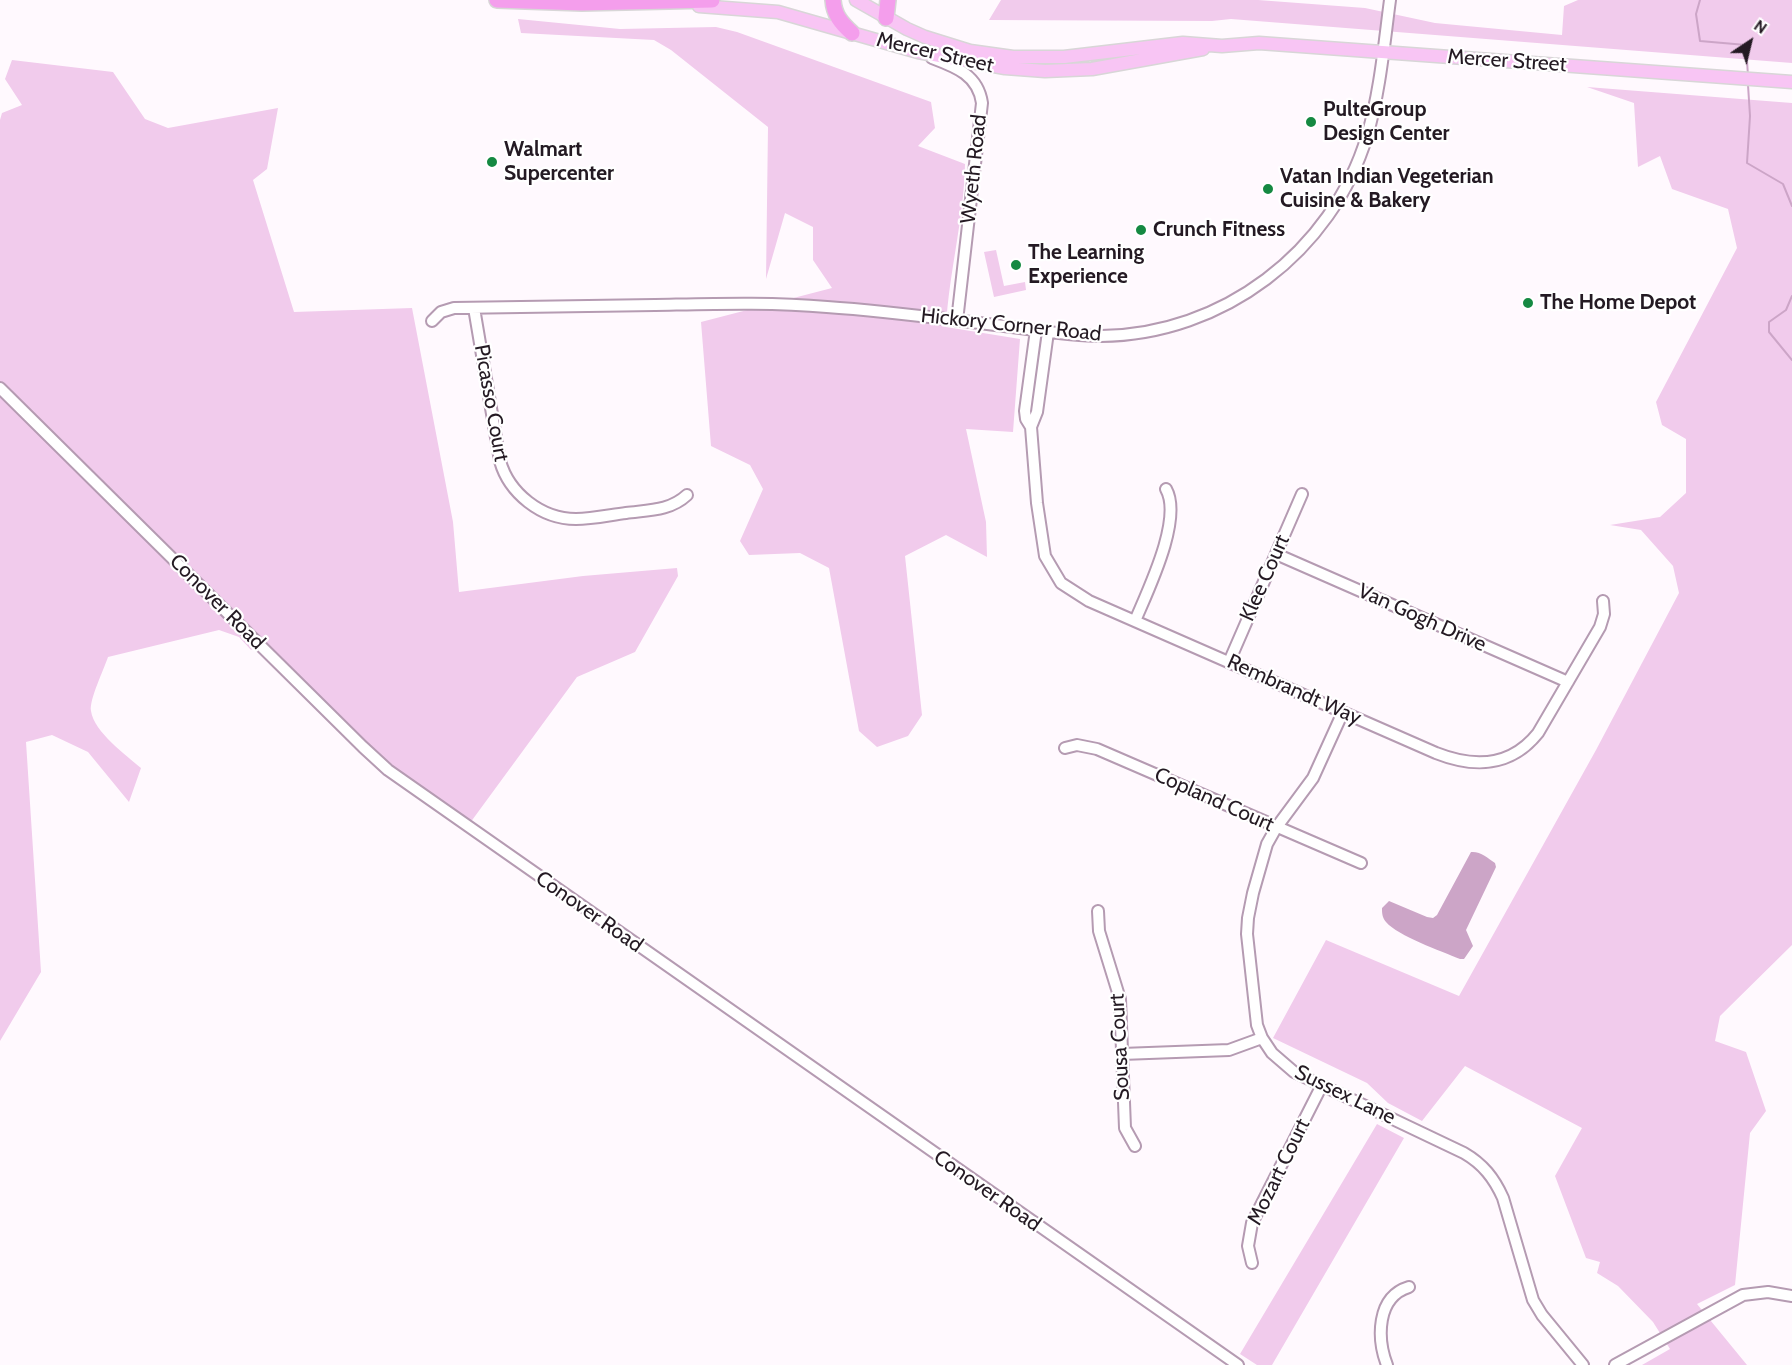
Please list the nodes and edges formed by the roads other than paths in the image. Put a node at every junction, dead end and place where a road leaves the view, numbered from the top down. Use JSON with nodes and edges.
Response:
{"nodes":[{"id":1,"x":497,"y":0,"type":"edge"},
{"id":2,"x":712,"y":0,"type":"edge"},
{"id":3,"x":833,"y":0,"type":"edge"},
{"id":4,"x":856,"y":0,"type":"edge"},
{"id":5,"x":888,"y":0,"type":"edge"},
{"id":6,"x":1390,"y":0,"type":"edge"},
{"id":7,"x":650,"y":3,"type":"junction"},
{"id":8,"x":886,"y":18,"type":"junction"},
{"id":9,"x":852,"y":33,"type":"junction"},
{"id":10,"x":1221,"y":46,"type":"junction"},
{"id":11,"x":918,"y":52,"type":"junction"},
{"id":12,"x":1383,"y":52,"type":"junction"},
{"id":13,"x":1792,"y":82,"type":"edge"},
{"id":14,"x":474,"y":308,"type":"junction"},
{"id":15,"x":432,"y":321,"type":"dead end"},
{"id":16,"x":957,"y":321,"type":"junction"},
{"id":17,"x":1036,"y":330,"type":"junction"},
{"id":18,"x":1048,"y":332,"type":"junction"},
{"id":19,"x":0,"y":388,"type":"edge"},
{"id":20,"x":1031,"y":427,"type":"junction"},
{"id":21,"x":1166,"y":489,"type":"dead end"},
{"id":22,"x":1302,"y":494,"type":"dead end"},
{"id":23,"x":687,"y":495,"type":"dead end"},
{"id":24,"x":1276,"y":554,"type":"junction"},
{"id":25,"x":1603,"y":601,"type":"dead end"},
{"id":26,"x":1135,"y":621,"type":"junction"},
{"id":27,"x":1228,"y":662,"type":"junction"},
{"id":28,"x":1568,"y":682,"type":"junction"},
{"id":29,"x":1343,"y":712,"type":"junction"},
{"id":30,"x":1065,"y":748,"type":"dead end"},
{"id":31,"x":1276,"y":828,"type":"junction"},
{"id":32,"x":1361,"y":863,"type":"dead end"},
{"id":33,"x":1098,"y":911,"type":"dead end"},
{"id":34,"x":1262,"y":1038,"type":"junction"},
{"id":35,"x":1122,"y":1054,"type":"junction"},
{"id":36,"x":1322,"y":1085,"type":"junction"},
{"id":37,"x":1135,"y":1146,"type":"dead end"},
{"id":38,"x":1252,"y":1263,"type":"dead end"},
{"id":39,"x":1409,"y":1287,"type":"dead end"},
{"id":40,"x":1792,"y":1296,"type":"edge"},
{"id":41,"x":1238,"y":1365,"type":"edge"},
{"id":42,"x":1387,"y":1365,"type":"edge"},
{"id":43,"x":1583,"y":1365,"type":"edge"},
{"id":44,"x":1615,"y":1365,"type":"edge"}],
"edges":[{"from":1,"to":7,"type":"highway"},
{"from":2,"to":7,"type":"highway"},
{"from":3,"to":9,"type":"highway"},
{"from":4,"to":8,"type":"main road","name":"Mercer Street"},
{"from":5,"to":8,"type":"highway"},
{"from":6,"to":12,"type":"street","name":"Hickory Corner Road"},
{"from":7,"to":9,"type":"main road","name":"Mercer Street"},
{"from":8,"to":10,"type":"main road","name":"Mercer Street"},
{"from":9,"to":11,"type":"main road","name":"Mercer Street"},
{"from":10,"to":11,"type":"main road","name":"Mercer Street"},
{"from":10,"to":12,"type":"main road","name":"Mercer Street"},
{"from":11,"to":16,"type":"street","name":"Wyeth Road"},
{"from":12,"to":13,"type":"main road","name":"Mercer Street"},
{"from":12,"to":18,"type":"street","name":"Hickory Corner Road"},
{"from":14,"to":15,"type":"street","name":"Hickory Corner Road"},
{"from":14,"to":16,"type":"street","name":"Hickory Corner Road"},
{"from":14,"to":23,"type":"street","name":"Picasso Court"},
{"from":16,"to":17,"type":"street","name":"Hickory Corner Road"},
{"from":17,"to":18,"type":"street","name":"Hickory Corner Road"},
{"from":17,"to":20,"type":"street","name":"Rembrandt Way"},
{"from":18,"to":20,"type":"street","name":"Rembrandt Way"},
{"from":19,"to":41,"type":"street","name":"Conover Road"},
{"from":20,"to":26,"type":"street","name":"Rembrandt Way"},
{"from":21,"to":26,"type":"street"},
{"from":22,"to":24,"type":"street","name":"Klee Court"},
{"from":24,"to":27,"type":"street","name":"Klee Court"},
{"from":24,"to":28,"type":"street","name":"Van Gogh Drive"},
{"from":25,"to":28,"type":"street","name":"Rembrandt Way"},
{"from":26,"to":27,"type":"street","name":"Rembrandt Way"},
{"from":27,"to":29,"type":"street","name":"Rembrandt Way"},
{"from":28,"to":29,"type":"street","name":"Rembrandt Way"},
{"from":29,"to":31,"type":"street","name":"Sussex Lane"},
{"from":30,"to":31,"type":"street","name":"Copland Court"},
{"from":31,"to":32,"type":"street","name":"Copland Court"},
{"from":31,"to":34,"type":"street","name":"Sussex Lane"},
{"from":33,"to":35,"type":"street","name":"Sousa Court"},
{"from":34,"to":35,"type":"street"},
{"from":34,"to":36,"type":"street","name":"Sussex Lane"},
{"from":35,"to":37,"type":"street","name":"Sousa Court"},
{"from":36,"to":38,"type":"street","name":"Mozart Court"},
{"from":36,"to":43,"type":"street","name":"Sussex Lane"},
{"from":39,"to":42,"type":"street"},
{"from":40,"to":44,"type":"street"}]}
